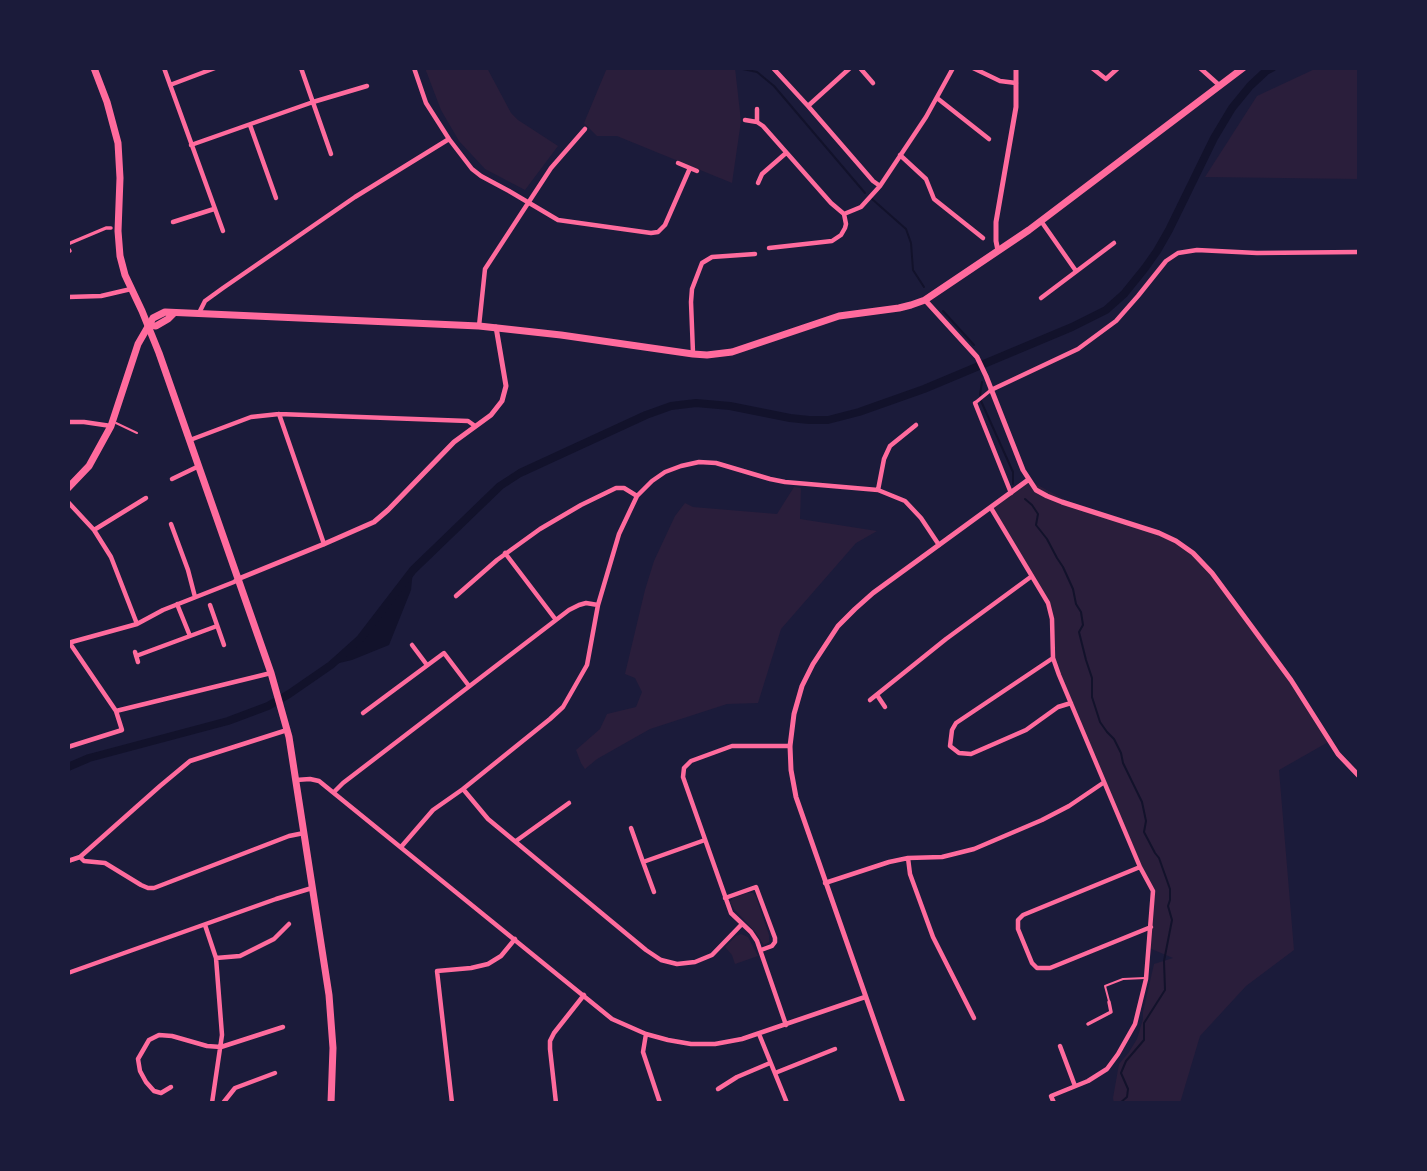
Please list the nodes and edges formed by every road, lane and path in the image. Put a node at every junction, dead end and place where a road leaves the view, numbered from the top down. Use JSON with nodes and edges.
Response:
{"nodes":[{"id":1,"x":94,"y":68,"type":"edge"},
{"id":2,"x":164,"y":68,"type":"edge"},
{"id":3,"x":215,"y":68,"type":"edge"},
{"id":4,"x":300,"y":68,"type":"edge"},
{"id":5,"x":414,"y":68,"type":"edge"},
{"id":6,"x":773,"y":68,"type":"edge"},
{"id":7,"x":850,"y":68,"type":"edge"},
{"id":8,"x":860,"y":68,"type":"edge"},
{"id":9,"x":953,"y":68,"type":"edge"},
{"id":10,"x":973,"y":68,"type":"edge"},
{"id":11,"x":1016,"y":68,"type":"edge"},
{"id":12,"x":1092,"y":68,"type":"edge"},
{"id":13,"x":1118,"y":68,"type":"edge"},
{"id":14,"x":1200,"y":68,"type":"edge"},
{"id":15,"x":1243,"y":68,"type":"edge"},
{"id":16,"x":873,"y":83,"type":"dead end"},
{"id":17,"x":1016,"y":83,"type":"junction"},
{"id":18,"x":170,"y":85,"type":"junction"},
{"id":19,"x":1219,"y":85,"type":"junction"},
{"id":20,"x":368,"y":86,"type":"dead end"},
{"id":21,"x":937,"y":98,"type":"junction"},
{"id":22,"x":313,"y":102,"type":"junction"},
{"id":23,"x":808,"y":106,"type":"junction"},
{"id":24,"x":757,"y":109,"type":"dead end"},
{"id":25,"x":745,"y":120,"type":"dead end"},
{"id":26,"x":757,"y":122,"type":"junction"},
{"id":27,"x":250,"y":125,"type":"junction"},
{"id":28,"x":584,"y":129,"type":"dead end"},
{"id":29,"x":449,"y":139,"type":"junction"},
{"id":30,"x":989,"y":139,"type":"dead end"},
{"id":31,"x":191,"y":145,"type":"junction"},
{"id":32,"x":786,"y":153,"type":"junction"},
{"id":33,"x":331,"y":154,"type":"dead end"},
{"id":34,"x":900,"y":155,"type":"junction"},
{"id":35,"x":678,"y":163,"type":"dead end"},
{"id":36,"x":690,"y":168,"type":"junction"},
{"id":37,"x":697,"y":171,"type":"dead end"},
{"id":38,"x":758,"y":183,"type":"dead end"},
{"id":39,"x":880,"y":186,"type":"junction"},
{"id":40,"x":276,"y":198,"type":"dead end"},
{"id":41,"x":528,"y":203,"type":"junction"},
{"id":42,"x":214,"y":209,"type":"junction"},
{"id":43,"x":844,"y":214,"type":"junction"},
{"id":44,"x":1040,"y":221,"type":"junction"},
{"id":45,"x":173,"y":222,"type":"dead end"},
{"id":46,"x":111,"y":228,"type":"dead end"},
{"id":47,"x":223,"y":231,"type":"dead end"},
{"id":48,"x":983,"y":238,"type":"dead end"},
{"id":49,"x":1114,"y":243,"type":"dead end"},
{"id":50,"x":68,"y":248,"type":"edge"},
{"id":51,"x":769,"y":248,"type":"dead end"},
{"id":52,"x":998,"y":251,"type":"junction"},
{"id":53,"x":1359,"y":251,"type":"edge"},
{"id":54,"x":755,"y":254,"type":"dead end"},
{"id":55,"x":1077,"y":271,"type":"junction"},
{"id":56,"x":131,"y":289,"type":"junction"},
{"id":57,"x":68,"y":298,"type":"edge"},
{"id":58,"x":1041,"y":298,"type":"dead end"},
{"id":59,"x":925,"y":300,"type":"junction"},
{"id":60,"x":199,"y":313,"type":"junction"},
{"id":61,"x":148,"y":325,"type":"junction"},
{"id":62,"x":479,"y":326,"type":"junction"},
{"id":63,"x":496,"y":327,"type":"junction"},
{"id":64,"x":693,"y":354,"type":"junction"},
{"id":65,"x":991,"y":390,"type":"junction"},
{"id":66,"x":975,"y":403,"type":"joint"},
{"id":67,"x":279,"y":414,"type":"junction"},
{"id":68,"x":68,"y":422,"type":"edge"},
{"id":69,"x":112,"y":424,"type":"junction"},
{"id":70,"x":916,"y":425,"type":"dead end"},
{"id":71,"x":475,"y":426,"type":"junction"},
{"id":72,"x":137,"y":433,"type":"dead end"},
{"id":73,"x":189,"y":440,"type":"junction"},
{"id":74,"x":199,"y":466,"type":"junction"},
{"id":75,"x":172,"y":479,"type":"dead end"},
{"id":76,"x":1028,"y":480,"type":"junction"},
{"id":77,"x":68,"y":488,"type":"edge"},
{"id":78,"x":878,"y":490,"type":"junction"},
{"id":79,"x":1011,"y":494,"type":"junction"},
{"id":80,"x":637,"y":496,"type":"junction"},
{"id":81,"x":146,"y":498,"type":"dead end"},
{"id":82,"x":68,"y":502,"type":"edge"},
{"id":83,"x":991,"y":509,"type":"junction"},
{"id":84,"x":171,"y":524,"type":"dead end"},
{"id":85,"x":94,"y":530,"type":"junction"},
{"id":86,"x":324,"y":544,"type":"junction"},
{"id":87,"x":939,"y":545,"type":"junction"},
{"id":88,"x":505,"y":553,"type":"junction"},
{"id":89,"x":1031,"y":576,"type":"junction"},
{"id":90,"x":238,"y":579,"type":"junction"},
{"id":91,"x":456,"y":596,"type":"dead end"},
{"id":92,"x":195,"y":597,"type":"junction"},
{"id":93,"x":177,"y":604,"type":"junction"},
{"id":94,"x":210,"y":605,"type":"dead end"},
{"id":95,"x":598,"y":605,"type":"junction"},
{"id":96,"x":556,"y":620,"type":"junction"},
{"id":97,"x":137,"y":624,"type":"junction"},
{"id":98,"x":217,"y":625,"type":"junction"},
{"id":99,"x":190,"y":636,"type":"junction"},
{"id":100,"x":69,"y":642,"type":"edge"},
{"id":101,"x":224,"y":645,"type":"dead end"},
{"id":102,"x":412,"y":645,"type":"dead end"},
{"id":103,"x":136,"y":657,"type":"dead end"},
{"id":104,"x":1053,"y":658,"type":"junction"},
{"id":105,"x":427,"y":664,"type":"junction"},
{"id":106,"x":271,"y":673,"type":"junction"},
{"id":107,"x":469,"y":686,"type":"junction"},
{"id":108,"x":877,"y":695,"type":"junction"},
{"id":109,"x":870,"y":700,"type":"dead end"},
{"id":110,"x":1071,"y":703,"type":"junction"},
{"id":111,"x":885,"y":707,"type":"dead end"},
{"id":112,"x":116,"y":711,"type":"junction"},
{"id":113,"x":363,"y":713,"type":"dead end"},
{"id":114,"x":287,"y":730,"type":"junction"},
{"id":115,"x":790,"y":746,"type":"junction"},
{"id":116,"x":68,"y":747,"type":"edge"},
{"id":117,"x":1359,"y":776,"type":"edge"},
{"id":118,"x":296,"y":780,"type":"junction"},
{"id":119,"x":1103,"y":783,"type":"junction"},
{"id":120,"x":463,"y":789,"type":"junction"},
{"id":121,"x":334,"y":792,"type":"junction"},
{"id":122,"x":569,"y":803,"type":"dead end"},
{"id":123,"x":631,"y":828,"type":"dead end"},
{"id":124,"x":305,"y":832,"type":"junction"},
{"id":125,"x":705,"y":840,"type":"junction"},
{"id":126,"x":516,"y":841,"type":"junction"},
{"id":127,"x":401,"y":847,"type":"junction"},
{"id":128,"x":80,"y":857,"type":"junction"},
{"id":129,"x":908,"y":858,"type":"junction"},
{"id":130,"x":68,"y":861,"type":"edge"},
{"id":131,"x":643,"y":862,"type":"junction"},
{"id":132,"x":1140,"y":867,"type":"junction"},
{"id":133,"x":825,"y":883,"type":"junction"},
{"id":134,"x":313,"y":888,"type":"junction"},
{"id":135,"x":654,"y":892,"type":"dead end"},
{"id":136,"x":725,"y":898,"type":"junction"},
{"id":137,"x":289,"y":924,"type":"dead end"},
{"id":138,"x":743,"y":924,"type":"junction"},
{"id":139,"x":205,"y":925,"type":"junction"},
{"id":140,"x":1151,"y":926,"type":"junction"},
{"id":141,"x":515,"y":939,"type":"junction"},
{"id":142,"x":761,"y":950,"type":"junction"},
{"id":143,"x":216,"y":958,"type":"junction"},
{"id":144,"x":68,"y":973,"type":"edge"},
{"id":145,"x":1146,"y":979,"type":"junction"},
{"id":146,"x":584,"y":995,"type":"junction"},
{"id":147,"x":865,"y":997,"type":"junction"},
{"id":148,"x":1109,"y":1002,"type":"joint"},
{"id":149,"x":974,"y":1018,"type":"dead end"},
{"id":150,"x":1088,"y":1024,"type":"dead end"},
{"id":151,"x":786,"y":1025,"type":"junction"},
{"id":152,"x":283,"y":1028,"type":"dead end"},
{"id":153,"x":646,"y":1034,"type":"junction"},
{"id":154,"x":759,"y":1034,"type":"junction"},
{"id":155,"x":1060,"y":1046,"type":"dead end"},
{"id":156,"x":221,"y":1047,"type":"junction"},
{"id":157,"x":835,"y":1049,"type":"dead end"},
{"id":158,"x":771,"y":1063,"type":"junction"},
{"id":159,"x":275,"y":1073,"type":"dead end"},
{"id":160,"x":775,"y":1073,"type":"junction"},
{"id":161,"x":1075,"y":1086,"type":"junction"},
{"id":162,"x":171,"y":1087,"type":"dead end"},
{"id":163,"x":718,"y":1089,"type":"dead end"},
{"id":164,"x":212,"y":1103,"type":"edge"},
{"id":165,"x":223,"y":1103,"type":"edge"},
{"id":166,"x":331,"y":1103,"type":"edge"},
{"id":167,"x":452,"y":1103,"type":"edge"},
{"id":168,"x":556,"y":1103,"type":"edge"},
{"id":169,"x":660,"y":1103,"type":"edge"},
{"id":170,"x":787,"y":1103,"type":"edge"},
{"id":171,"x":903,"y":1103,"type":"edge"},
{"id":172,"x":1054,"y":1103,"type":"edge"}],
"edges":[{"from":1,"to":56,"type":"main road"},
{"from":2,"to":18,"type":"street"},
{"from":3,"to":18,"type":"street"},
{"from":4,"to":22,"type":"street"},
{"from":5,"to":29,"type":"street"},
{"from":6,"to":23,"type":"street"},
{"from":7,"to":23,"type":"street"},
{"from":8,"to":16,"type":"street"},
{"from":9,"to":21,"type":"street"},
{"from":10,"to":17,"type":"street"},
{"from":11,"to":17,"type":"street"},
{"from":12,"to":13,"type":"street"},
{"from":14,"to":19,"type":"street"},
{"from":15,"to":19,"type":"main road"},
{"from":17,"to":52,"type":"street"},
{"from":18,"to":31,"type":"street"},
{"from":19,"to":44,"type":"main road"},
{"from":20,"to":22,"type":"street"},
{"from":21,"to":30,"type":"street"},
{"from":21,"to":34,"type":"street"},
{"from":22,"to":27,"type":"street"},
{"from":22,"to":33,"type":"street"},
{"from":23,"to":39,"type":"street"},
{"from":24,"to":26,"type":"street"},
{"from":25,"to":26,"type":"street"},
{"from":26,"to":32,"type":"street"},
{"from":27,"to":31,"type":"street"},
{"from":27,"to":40,"type":"street"},
{"from":28,"to":41,"type":"street"},
{"from":29,"to":41,"type":"street"},
{"from":29,"to":60,"type":"street"},
{"from":31,"to":42,"type":"street"},
{"from":32,"to":38,"type":"street"},
{"from":32,"to":43,"type":"street"},
{"from":34,"to":39,"type":"street"},
{"from":34,"to":48,"type":"street"},
{"from":35,"to":36,"type":"street"},
{"from":36,"to":37,"type":"street"},
{"from":36,"to":41,"type":"street"},
{"from":39,"to":43,"type":"street"},
{"from":41,"to":62,"type":"street"},
{"from":42,"to":45,"type":"street"},
{"from":42,"to":47,"type":"street"},
{"from":43,"to":51,"type":"street"},
{"from":44,"to":52,"type":"main road"},
{"from":44,"to":55,"type":"street"},
{"from":46,"to":50,"type":"street"},
{"from":49,"to":55,"type":"street"},
{"from":52,"to":59,"type":"main road"},
{"from":53,"to":65,"type":"street"},
{"from":54,"to":64,"type":"street"},
{"from":55,"to":58,"type":"street"},
{"from":56,"to":57,"type":"street"},
{"from":56,"to":61,"type":"main road"},
{"from":59,"to":64,"type":"main road"},
{"from":59,"to":65,"type":"street"},
{"from":60,"to":61,"type":"main road"},
{"from":60,"to":62,"type":"main road"},
{"from":61,"to":69,"type":"main road"},
{"from":61,"to":73,"type":"main road"},
{"from":62,"to":63,"type":"main road"},
{"from":63,"to":64,"type":"main road"},
{"from":63,"to":71,"type":"street"},
{"from":65,"to":66,"type":"street"},
{"from":65,"to":76,"type":"street"},
{"from":66,"to":79,"type":"street"},
{"from":67,"to":71,"type":"street"},
{"from":67,"to":73,"type":"street"},
{"from":67,"to":86,"type":"street"},
{"from":68,"to":69,"type":"street"},
{"from":69,"to":72,"type":"lane"},
{"from":69,"to":77,"type":"main road"},
{"from":70,"to":78,"type":"street"},
{"from":71,"to":86,"type":"street"},
{"from":73,"to":74,"type":"main road"},
{"from":74,"to":75,"type":"street"},
{"from":74,"to":90,"type":"main road"},
{"from":76,"to":79,"type":"street"},
{"from":76,"to":117,"type":"street"},
{"from":78,"to":80,"type":"street"},
{"from":78,"to":87,"type":"street"},
{"from":79,"to":83,"type":"street"},
{"from":80,"to":88,"type":"street"},
{"from":80,"to":95,"type":"street"},
{"from":81,"to":85,"type":"street"},
{"from":82,"to":85,"type":"street"},
{"from":83,"to":87,"type":"street"},
{"from":83,"to":89,"type":"street"},
{"from":84,"to":92,"type":"street"},
{"from":85,"to":97,"type":"street"},
{"from":86,"to":90,"type":"street"},
{"from":87,"to":115,"type":"street"},
{"from":88,"to":91,"type":"street"},
{"from":88,"to":96,"type":"street"},
{"from":89,"to":104,"type":"street"},
{"from":89,"to":108,"type":"street"},
{"from":90,"to":92,"type":"street"},
{"from":90,"to":106,"type":"main road"},
{"from":92,"to":93,"type":"street"},
{"from":93,"to":97,"type":"street"},
{"from":93,"to":99,"type":"street"},
{"from":94,"to":98,"type":"street"},
{"from":95,"to":96,"type":"street"},
{"from":95,"to":120,"type":"street"},
{"from":96,"to":107,"type":"street"},
{"from":97,"to":100,"type":"street"},
{"from":98,"to":99,"type":"street"},
{"from":98,"to":101,"type":"street"},
{"from":99,"to":103,"type":"street"},
{"from":100,"to":112,"type":"street"},
{"from":102,"to":105,"type":"street"},
{"from":104,"to":110,"type":"street"},
{"from":104,"to":110,"type":"street"},
{"from":105,"to":107,"type":"street"},
{"from":105,"to":113,"type":"street"},
{"from":106,"to":112,"type":"street"},
{"from":106,"to":114,"type":"main road"},
{"from":107,"to":121,"type":"street"},
{"from":108,"to":109,"type":"street"},
{"from":108,"to":111,"type":"street"},
{"from":110,"to":119,"type":"street"},
{"from":112,"to":116,"type":"street"},
{"from":114,"to":118,"type":"main road"},
{"from":114,"to":128,"type":"street"},
{"from":115,"to":125,"type":"street"},
{"from":115,"to":133,"type":"street"},
{"from":118,"to":121,"type":"street"},
{"from":118,"to":124,"type":"main road"},
{"from":119,"to":129,"type":"street"},
{"from":119,"to":132,"type":"street"},
{"from":120,"to":126,"type":"street"},
{"from":120,"to":127,"type":"street"},
{"from":121,"to":127,"type":"street"},
{"from":122,"to":126,"type":"street"},
{"from":123,"to":131,"type":"street"},
{"from":124,"to":128,"type":"street"},
{"from":124,"to":134,"type":"main road"},
{"from":125,"to":131,"type":"street"},
{"from":125,"to":136,"type":"street"},
{"from":126,"to":138,"type":"street"},
{"from":127,"to":141,"type":"street"},
{"from":128,"to":130,"type":"street"},
{"from":129,"to":133,"type":"street"},
{"from":129,"to":149,"type":"street"},
{"from":131,"to":135,"type":"street"},
{"from":132,"to":140,"type":"street"},
{"from":132,"to":140,"type":"street"},
{"from":133,"to":147,"type":"street"},
{"from":134,"to":139,"type":"street"},
{"from":134,"to":166,"type":"main road"},
{"from":136,"to":138,"type":"street"},
{"from":136,"to":142,"type":"street"},
{"from":137,"to":143,"type":"street"},
{"from":138,"to":142,"type":"street"},
{"from":139,"to":143,"type":"street"},
{"from":139,"to":144,"type":"street"},
{"from":140,"to":145,"type":"street"},
{"from":141,"to":146,"type":"street"},
{"from":141,"to":167,"type":"street"},
{"from":142,"to":151,"type":"street"},
{"from":143,"to":156,"type":"street"},
{"from":145,"to":148,"type":"lane"},
{"from":145,"to":161,"type":"street"},
{"from":146,"to":153,"type":"street"},
{"from":146,"to":168,"type":"street"},
{"from":147,"to":151,"type":"street"},
{"from":147,"to":171,"type":"street"},
{"from":148,"to":150,"type":"street"},
{"from":151,"to":154,"type":"street"},
{"from":152,"to":156,"type":"street"},
{"from":153,"to":154,"type":"street"},
{"from":153,"to":169,"type":"street"},
{"from":154,"to":158,"type":"street"},
{"from":155,"to":161,"type":"street"},
{"from":156,"to":162,"type":"street"},
{"from":156,"to":164,"type":"street"},
{"from":157,"to":160,"type":"street"},
{"from":158,"to":160,"type":"street"},
{"from":158,"to":163,"type":"street"},
{"from":159,"to":165,"type":"street"},
{"from":160,"to":170,"type":"street"},
{"from":161,"to":172,"type":"street"}]}
